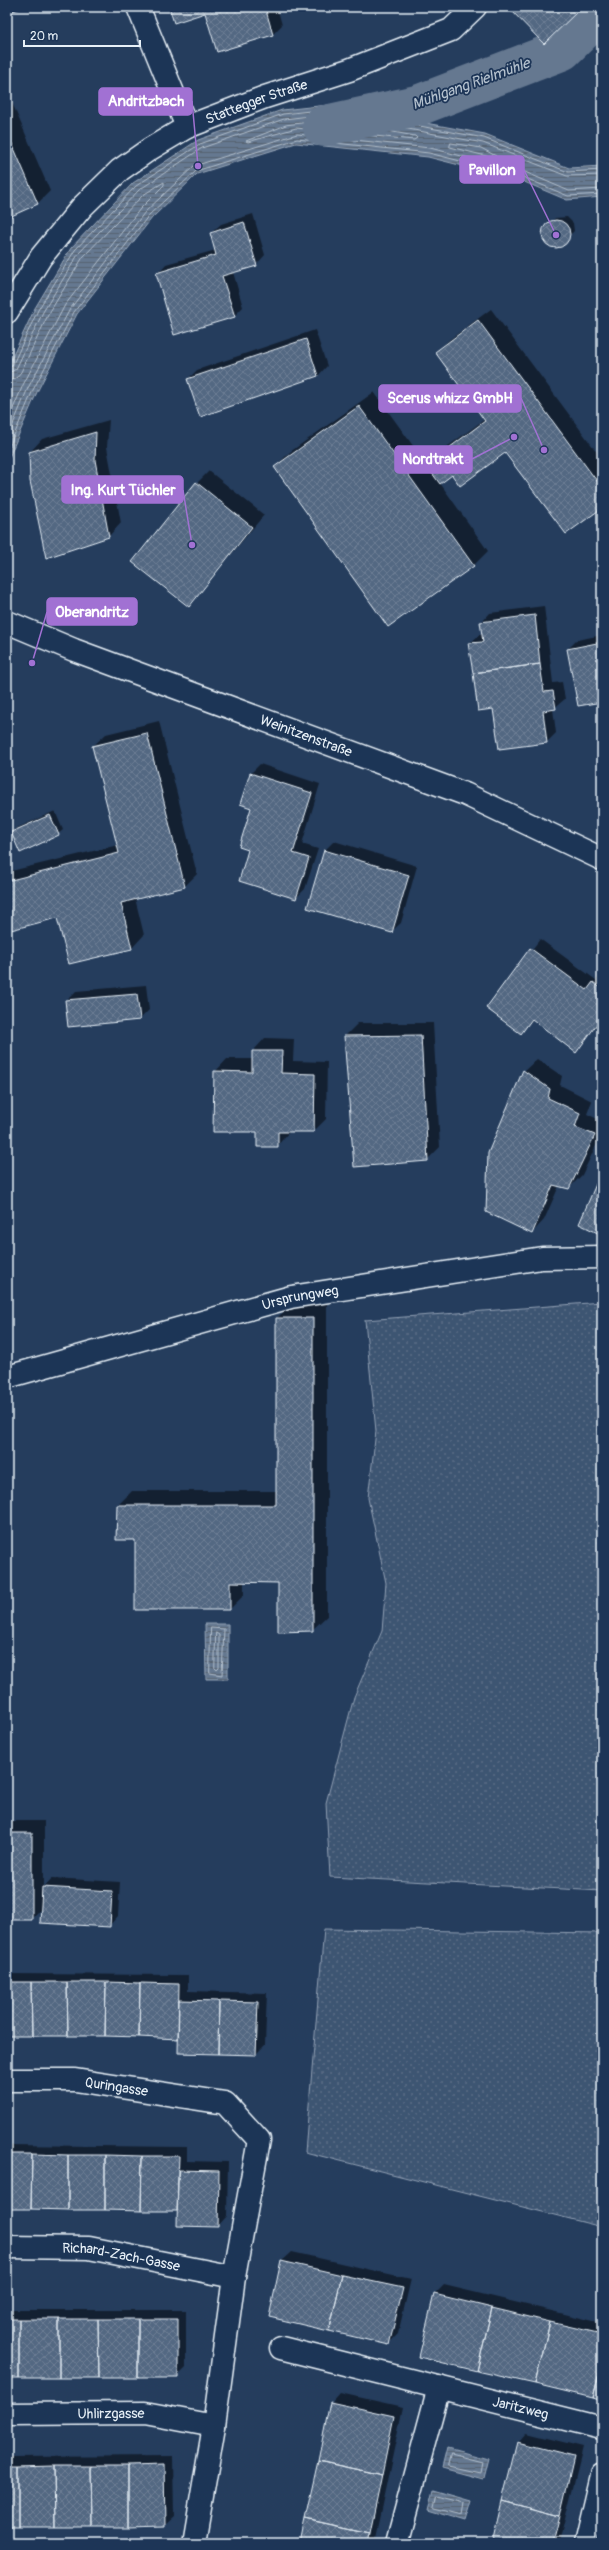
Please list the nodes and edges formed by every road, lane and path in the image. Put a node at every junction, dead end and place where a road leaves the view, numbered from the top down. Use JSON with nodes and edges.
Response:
{"nodes":[{"id":1,"x":138,"y":7,"type":"edge"},
{"id":2,"x":475,"y":7,"type":"edge"},
{"id":3,"x":187,"y":127,"type":"junction"},
{"id":4,"x":7,"y":312,"type":"edge"},
{"id":5,"x":7,"y":622,"type":"edge"},
{"id":6,"x":602,"y":859,"type":"edge"},
{"id":7,"x":602,"y":1257,"type":"edge"},
{"id":8,"x":7,"y":1377,"type":"edge"},
{"id":9,"x":7,"y":2080,"type":"edge"},
{"id":10,"x":7,"y":2247,"type":"edge"},
{"id":11,"x":234,"y":2277,"type":"junction"},
{"id":12,"x":281,"y":2348,"type":"dead end"},
{"id":13,"x":439,"y":2387,"type":"junction"},
{"id":14,"x":7,"y":2414,"type":"edge"},
{"id":15,"x":214,"y":2426,"type":"junction"},
{"id":16,"x":602,"y":2428,"type":"edge"},
{"id":17,"x":602,"y":2475,"type":"edge"},
{"id":18,"x":194,"y":2543,"type":"edge"},
{"id":19,"x":397,"y":2543,"type":"edge"},
{"id":20,"x":586,"y":2543,"type":"edge"}],
"edges":[{"from":1,"to":3,"type":"street"},
{"from":2,"to":3,"type":"street","name":"Stattegger Straße"},
{"from":3,"to":4,"type":"street","name":"Stattegger Straße"},
{"from":5,"to":6,"type":"street","name":"Weinitzenstraße"},
{"from":7,"to":8,"type":"street","name":"Ursprungweg"},
{"from":9,"to":11,"type":"street","name":"Quringasse"},
{"from":10,"to":11,"type":"street","name":"Richard-Zach-Gasse"},
{"from":11,"to":15,"type":"street"},
{"from":12,"to":13,"type":"street","name":"Jaritzweg"},
{"from":13,"to":16,"type":"street","name":"Jaritzweg"},
{"from":13,"to":19,"type":"street"},
{"from":14,"to":15,"type":"street","name":"Uhlirzgasse"},
{"from":15,"to":18,"type":"street"},
{"from":17,"to":20,"type":"street"}]}
